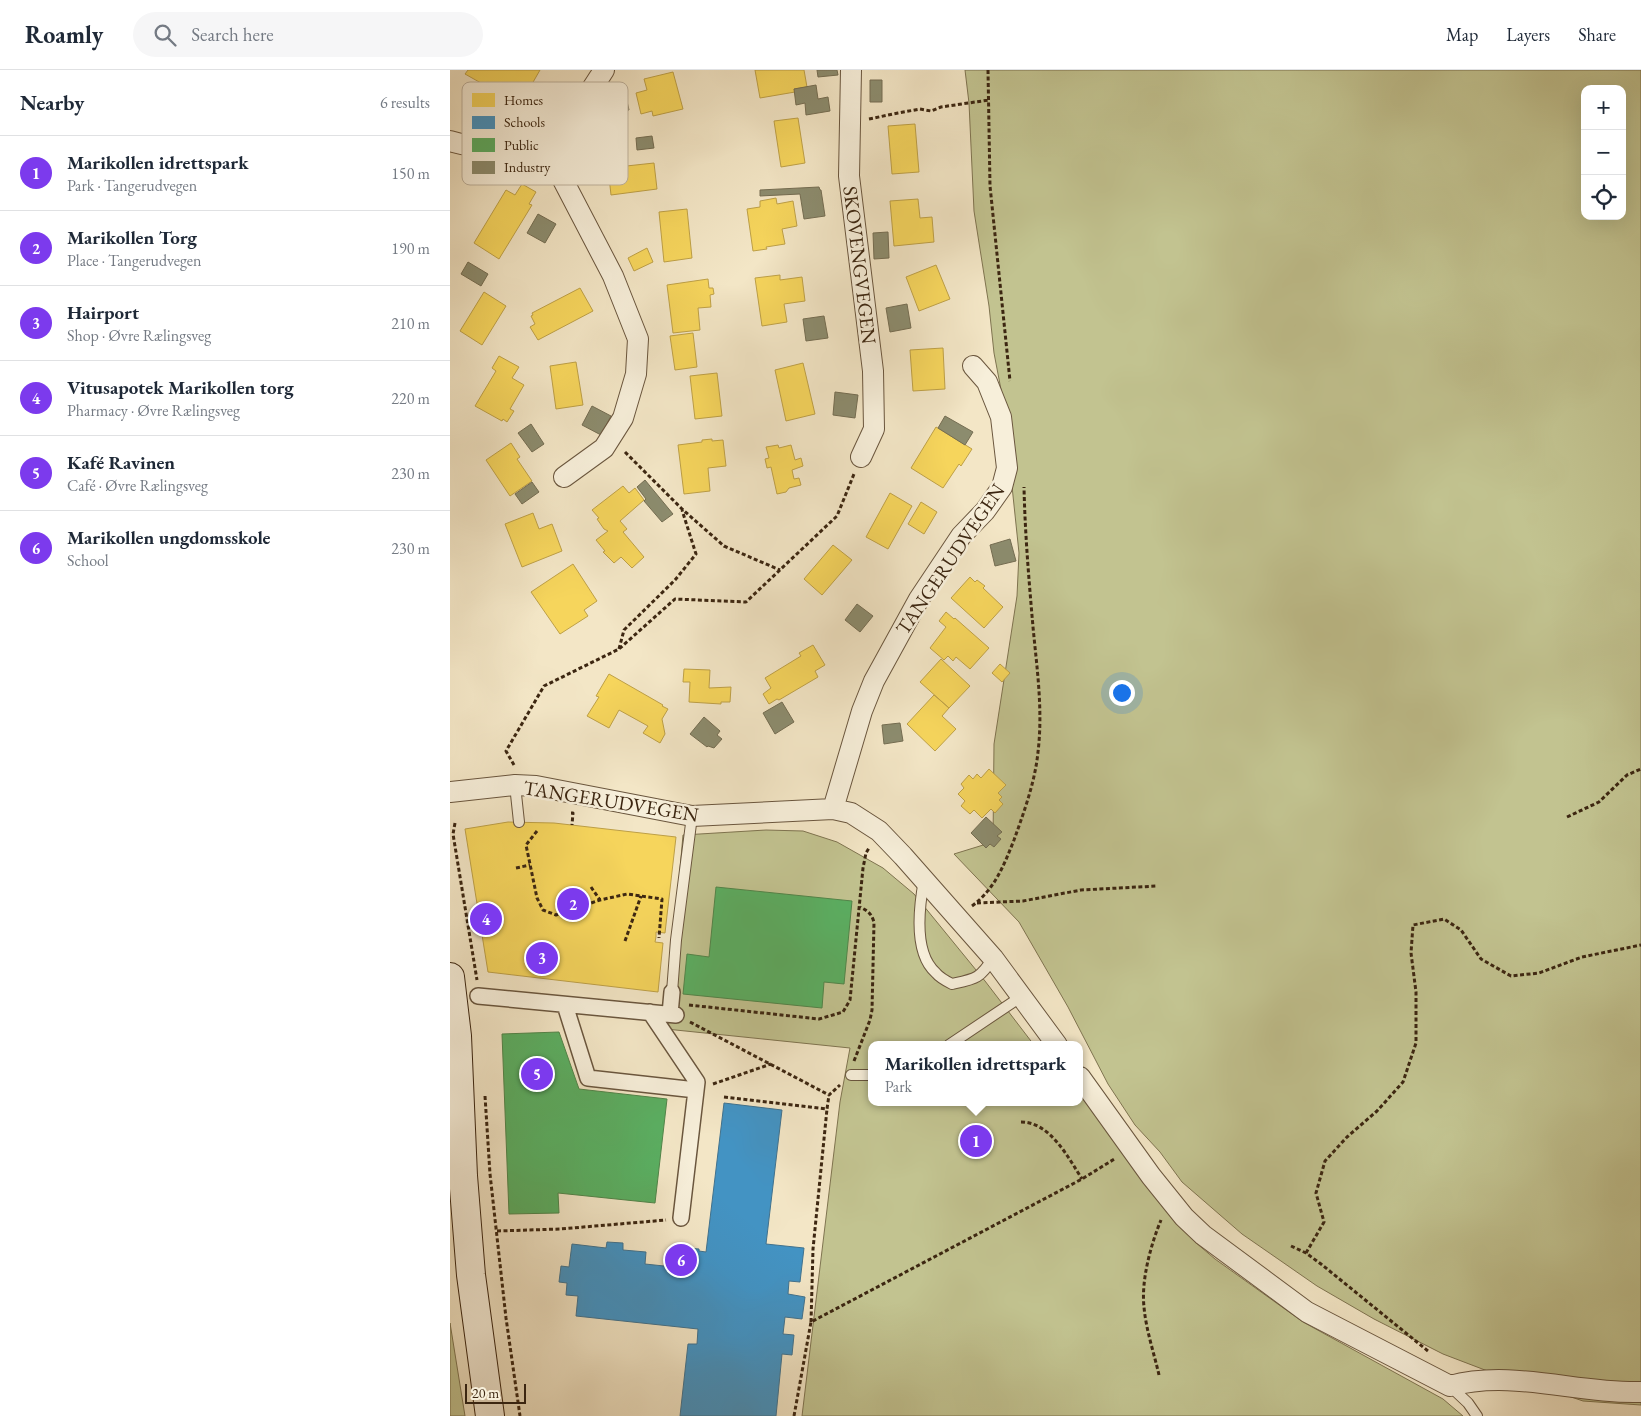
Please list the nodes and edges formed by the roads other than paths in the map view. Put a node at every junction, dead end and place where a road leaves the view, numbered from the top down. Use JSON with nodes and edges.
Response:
{"nodes":[{"id":1,"x":604,"y":70,"type":"edge"},
{"id":2,"x":851,"y":70,"type":"edge"},
{"id":3,"x":596,"y":82,"type":"edge"},
{"id":4,"x":565,"y":185,"type":"edge"},
{"id":5,"x":972,"y":366,"type":"dead end"},
{"id":6,"x":861,"y":457,"type":"road end"},
{"id":7,"x":564,"y":477,"type":"dead end"},
{"id":8,"x":516,"y":778,"type":"junction"},
{"id":9,"x":450,"y":792,"type":"edge"},
{"id":10,"x":833,"y":809,"type":"junction"},
{"id":11,"x":692,"y":816,"type":"junction"},
{"id":12,"x":519,"y":822,"type":"dead end"},
{"id":13,"x":924,"y":879,"type":"junction"},
{"id":14,"x":993,"y":958,"type":"junction"},
{"id":15,"x":450,"y":977,"type":"edge"},
{"id":16,"x":478,"y":996,"type":"road end"},
{"id":17,"x":1022,"y":996,"type":"junction"},
{"id":18,"x":565,"y":1004,"type":"junction"},
{"id":19,"x":672,"y":1006,"type":"joint"},
{"id":20,"x":650,"y":1012,"type":"junction"},
{"id":21,"x":956,"y":1041,"type":"edge"},
{"id":22,"x":1054,"y":1041,"type":"edge"},
{"id":23,"x":851,"y":1075,"type":"road end"},
{"id":24,"x":868,"y":1075,"type":"edge"},
{"id":25,"x":1083,"y":1081,"type":"edge"},
{"id":26,"x":696,"y":1090,"type":"junction"},
{"id":27,"x":681,"y":1218,"type":"road end"},
{"id":28,"x":1450,"y":1386,"type":"junction"},
{"id":29,"x":1641,"y":1392,"type":"edge"},
{"id":30,"x":490,"y":1416,"type":"edge"},
{"id":31,"x":1477,"y":1416,"type":"edge"}],
"edges":[{"from":1,"to":3,"type":"street"},
{"from":2,"to":6,"type":"street","name":"SKOVENGVEGEN"},
{"from":4,"to":7,"type":"street"},
{"from":5,"to":10,"type":"street","name":"TANGERUDVEGEN"},
{"from":8,"to":9,"type":"street","name":"TANGERUDVEGEN"},
{"from":8,"to":11,"type":"street","name":"TANGERUDVEGEN"},
{"from":8,"to":12,"type":"lane"},
{"from":10,"to":11,"type":"street","name":"TANGERUDVEGEN"},
{"from":10,"to":13,"type":"street","name":"TANGERUDVEGEN"},
{"from":11,"to":19,"type":"lane"},
{"from":13,"to":14,"type":"street","name":"TANGERUDVEGEN"},
{"from":13,"to":14,"type":"lane"},
{"from":14,"to":17,"type":"street","name":"TANGERUDVEGEN"},
{"from":15,"to":30,"type":"main road"},
{"from":16,"to":18,"type":"street"},
{"from":17,"to":21,"type":"lane"},
{"from":17,"to":22,"type":"street","name":"TANGERUDVEGEN"},
{"from":18,"to":20,"type":"street"},
{"from":18,"to":26,"type":"street"},
{"from":19,"to":20,"type":"street"},
{"from":20,"to":26,"type":"street"},
{"from":23,"to":24,"type":"lane"},
{"from":25,"to":28,"type":"street"},
{"from":26,"to":27,"type":"street"},
{"from":28,"to":29,"type":"street"},
{"from":28,"to":31,"type":"lane"}]}
